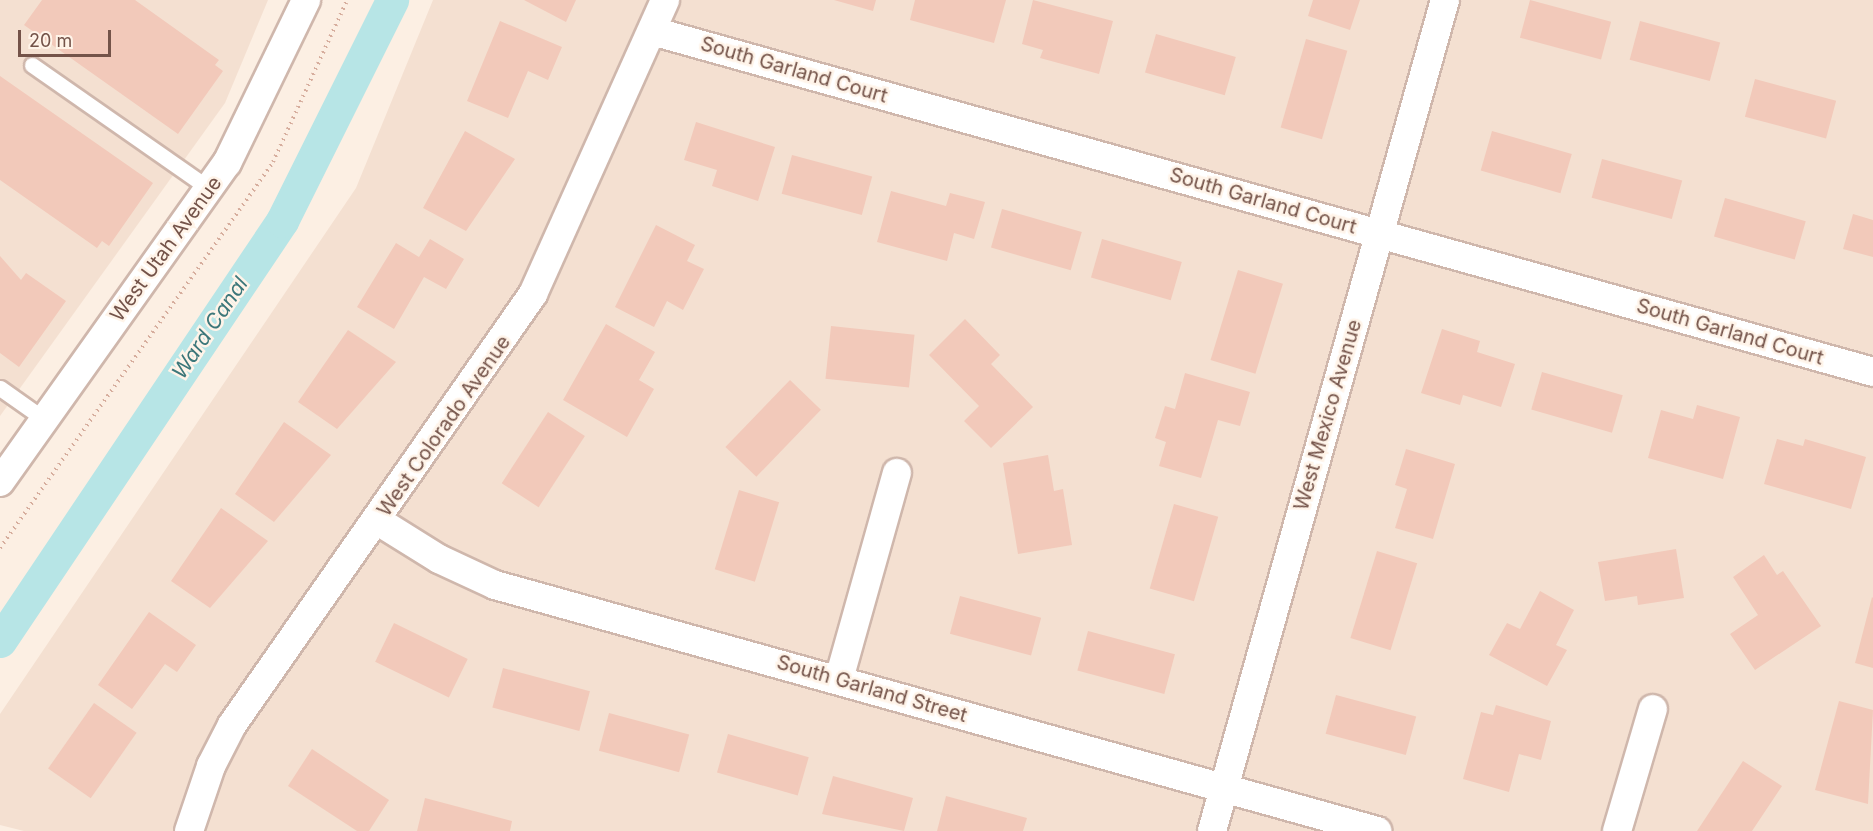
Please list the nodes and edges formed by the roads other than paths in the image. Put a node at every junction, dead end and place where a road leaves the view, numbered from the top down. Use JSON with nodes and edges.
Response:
{"nodes":[{"id":1,"x":306,"y":0,"type":"edge"},
{"id":2,"x":665,"y":0,"type":"edge"},
{"id":3,"x":1445,"y":0,"type":"edge"},
{"id":4,"x":652,"y":31,"type":"junction"},
{"id":5,"x":32,"y":65,"type":"dead end"},
{"id":6,"x":210,"y":189,"type":"junction"},
{"id":7,"x":1378,"y":233,"type":"junction"},
{"id":8,"x":1873,"y":372,"type":"edge"},
{"id":9,"x":0,"y":388,"type":"edge"},
{"id":10,"x":44,"y":419,"type":"junction"},
{"id":11,"x":897,"y":473,"type":"dead end"},
{"id":12,"x":0,"y":482,"type":"edge"},
{"id":13,"x":378,"y":521,"type":"junction"},
{"id":14,"x":839,"y":679,"type":"junction"},
{"id":15,"x":1653,"y":709,"type":"dead end"},
{"id":16,"x":1224,"y":788,"type":"junction"},
{"id":17,"x":189,"y":831,"type":"edge"},
{"id":18,"x":1212,"y":831,"type":"edge"},
{"id":19,"x":1377,"y":831,"type":"edge"},
{"id":20,"x":1617,"y":831,"type":"edge"}],
"edges":[{"from":1,"to":6,"type":"street","name":"West Utah Avenue"},
{"from":2,"to":4,"type":"street","name":"West Colorado Avenue"},
{"from":3,"to":7,"type":"street","name":"West Mexico Avenue"},
{"from":4,"to":7,"type":"street","name":"South Garland Court"},
{"from":4,"to":13,"type":"street","name":"West Colorado Avenue"},
{"from":5,"to":6,"type":"lane"},
{"from":6,"to":10,"type":"street","name":"West Utah Avenue"},
{"from":7,"to":8,"type":"street","name":"South Garland Court"},
{"from":7,"to":16,"type":"street","name":"West Mexico Avenue"},
{"from":9,"to":10,"type":"lane"},
{"from":10,"to":12,"type":"street","name":"West Utah Avenue"},
{"from":11,"to":14,"type":"street"},
{"from":13,"to":14,"type":"street","name":"South Garland Street"},
{"from":13,"to":17,"type":"street","name":"West Colorado Avenue"},
{"from":14,"to":16,"type":"street","name":"South Garland Street"},
{"from":15,"to":20,"type":"street"},
{"from":16,"to":18,"type":"street","name":"West Mexico Avenue"},
{"from":16,"to":19,"type":"street","name":"South Garland Street"}]}
